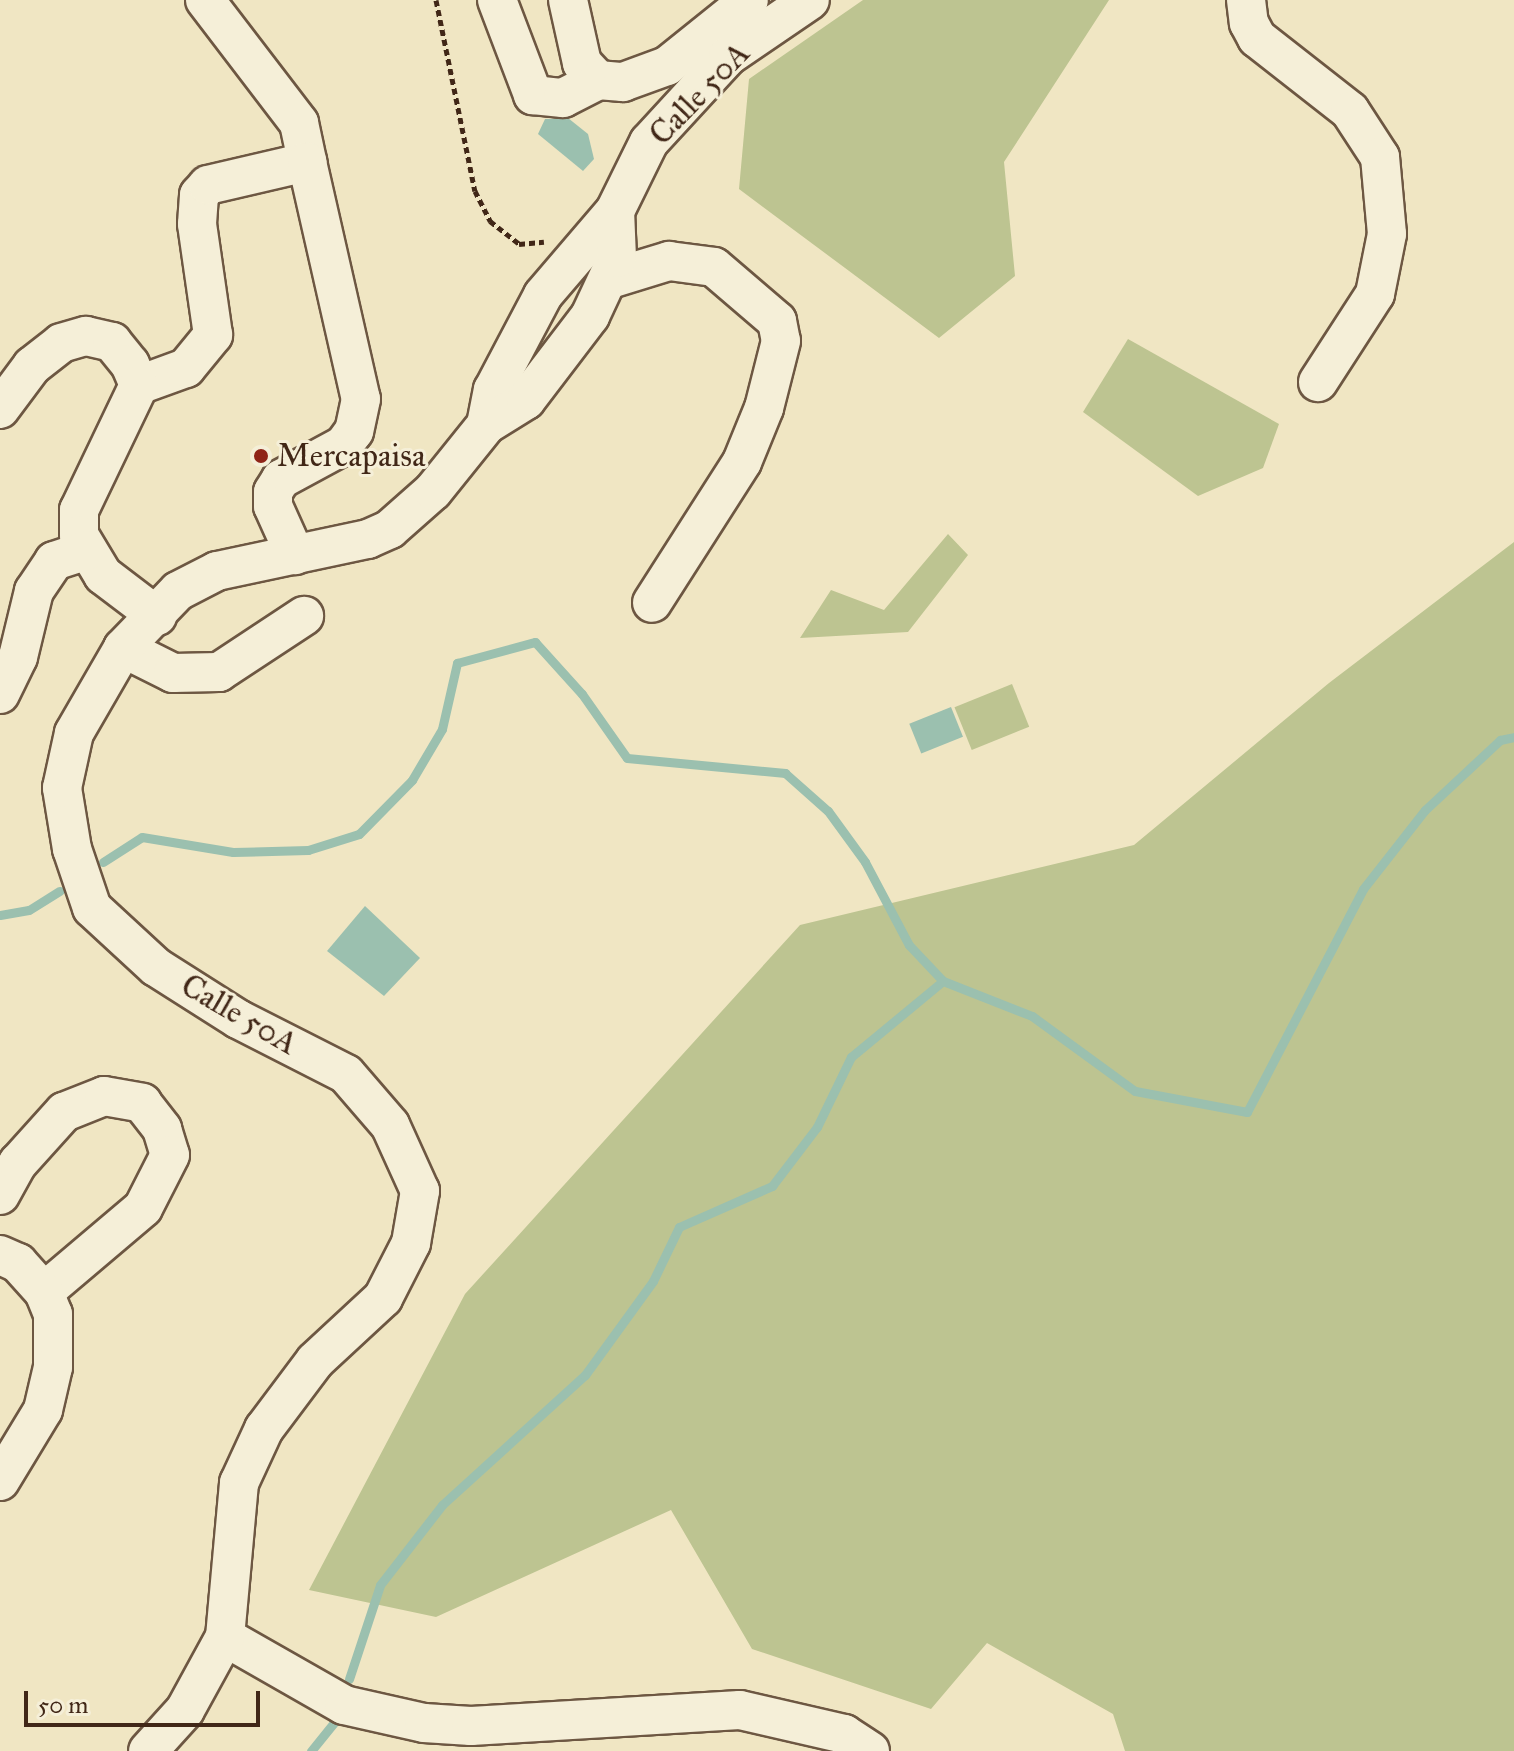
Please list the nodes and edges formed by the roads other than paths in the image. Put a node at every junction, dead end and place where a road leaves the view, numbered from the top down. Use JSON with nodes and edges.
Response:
{"nodes":[{"id":1,"x":205,"y":0,"type":"edge"},
{"id":2,"x":497,"y":0,"type":"edge"},
{"id":3,"x":568,"y":0,"type":"edge"},
{"id":4,"x":749,"y":0,"type":"edge"},
{"id":5,"x":810,"y":0,"type":"edge"},
{"id":6,"x":1246,"y":0,"type":"edge"},
{"id":7,"x":598,"y":80,"type":"junction"},
{"id":8,"x":307,"y":162,"type":"junction"},
{"id":9,"x":615,"y":211,"type":"junction"},
{"id":10,"x":610,"y":279,"type":"junction"},
{"id":11,"x":1318,"y":382,"type":"dead end"},
{"id":12,"x":139,"y":385,"type":"junction"},
{"id":13,"x":0,"y":409,"type":"edge"},
{"id":14,"x":486,"y":425,"type":"junction"},
{"id":15,"x":87,"y":550,"type":"junction"},
{"id":16,"x":295,"y":555,"type":"junction"},
{"id":17,"x":652,"y":603,"type":"dead end"},
{"id":18,"x":157,"y":616,"type":"junction"},
{"id":19,"x":304,"y":616,"type":"dead end"},
{"id":20,"x":123,"y":648,"type":"junction"},
{"id":21,"x":0,"y":694,"type":"edge"},
{"id":22,"x":0,"y":1195,"type":"edge"},
{"id":23,"x":9,"y":1259,"type":"edge"},
{"id":24,"x":44,"y":1292,"type":"junction"},
{"id":25,"x":0,"y":1481,"type":"edge"},
{"id":26,"x":225,"y":1637,"type":"junction"},
{"id":27,"x":148,"y":1751,"type":"edge"},
{"id":28,"x":870,"y":1751,"type":"edge"}],
"edges":[{"from":1,"to":8,"type":"street"},
{"from":2,"to":7,"type":"street"},
{"from":3,"to":7,"type":"street"},
{"from":4,"to":7,"type":"street"},
{"from":5,"to":9,"type":"street","name":"Calle 50A"},
{"from":6,"to":11,"type":"street"},
{"from":8,"to":12,"type":"street"},
{"from":8,"to":16,"type":"street"},
{"from":9,"to":10,"type":"street","name":"Calle 50A"},
{"from":9,"to":14,"type":"street","name":"Calle 50A"},
{"from":10,"to":14,"type":"street","name":"Calle 50A"},
{"from":10,"to":17,"type":"street"},
{"from":12,"to":13,"type":"street"},
{"from":12,"to":15,"type":"street"},
{"from":14,"to":16,"type":"street","name":"Calle 50A"},
{"from":15,"to":18,"type":"street"},
{"from":15,"to":21,"type":"street"},
{"from":16,"to":18,"type":"street","name":"Calle 50A"},
{"from":18,"to":20,"type":"street","name":"Calle 50A"},
{"from":19,"to":20,"type":"street"},
{"from":20,"to":26,"type":"street","name":"Calle 50A"},
{"from":22,"to":24,"type":"street"},
{"from":23,"to":24,"type":"street"},
{"from":24,"to":25,"type":"street"},
{"from":26,"to":27,"type":"street","name":"Calle 50A"},
{"from":26,"to":28,"type":"street"}]}
